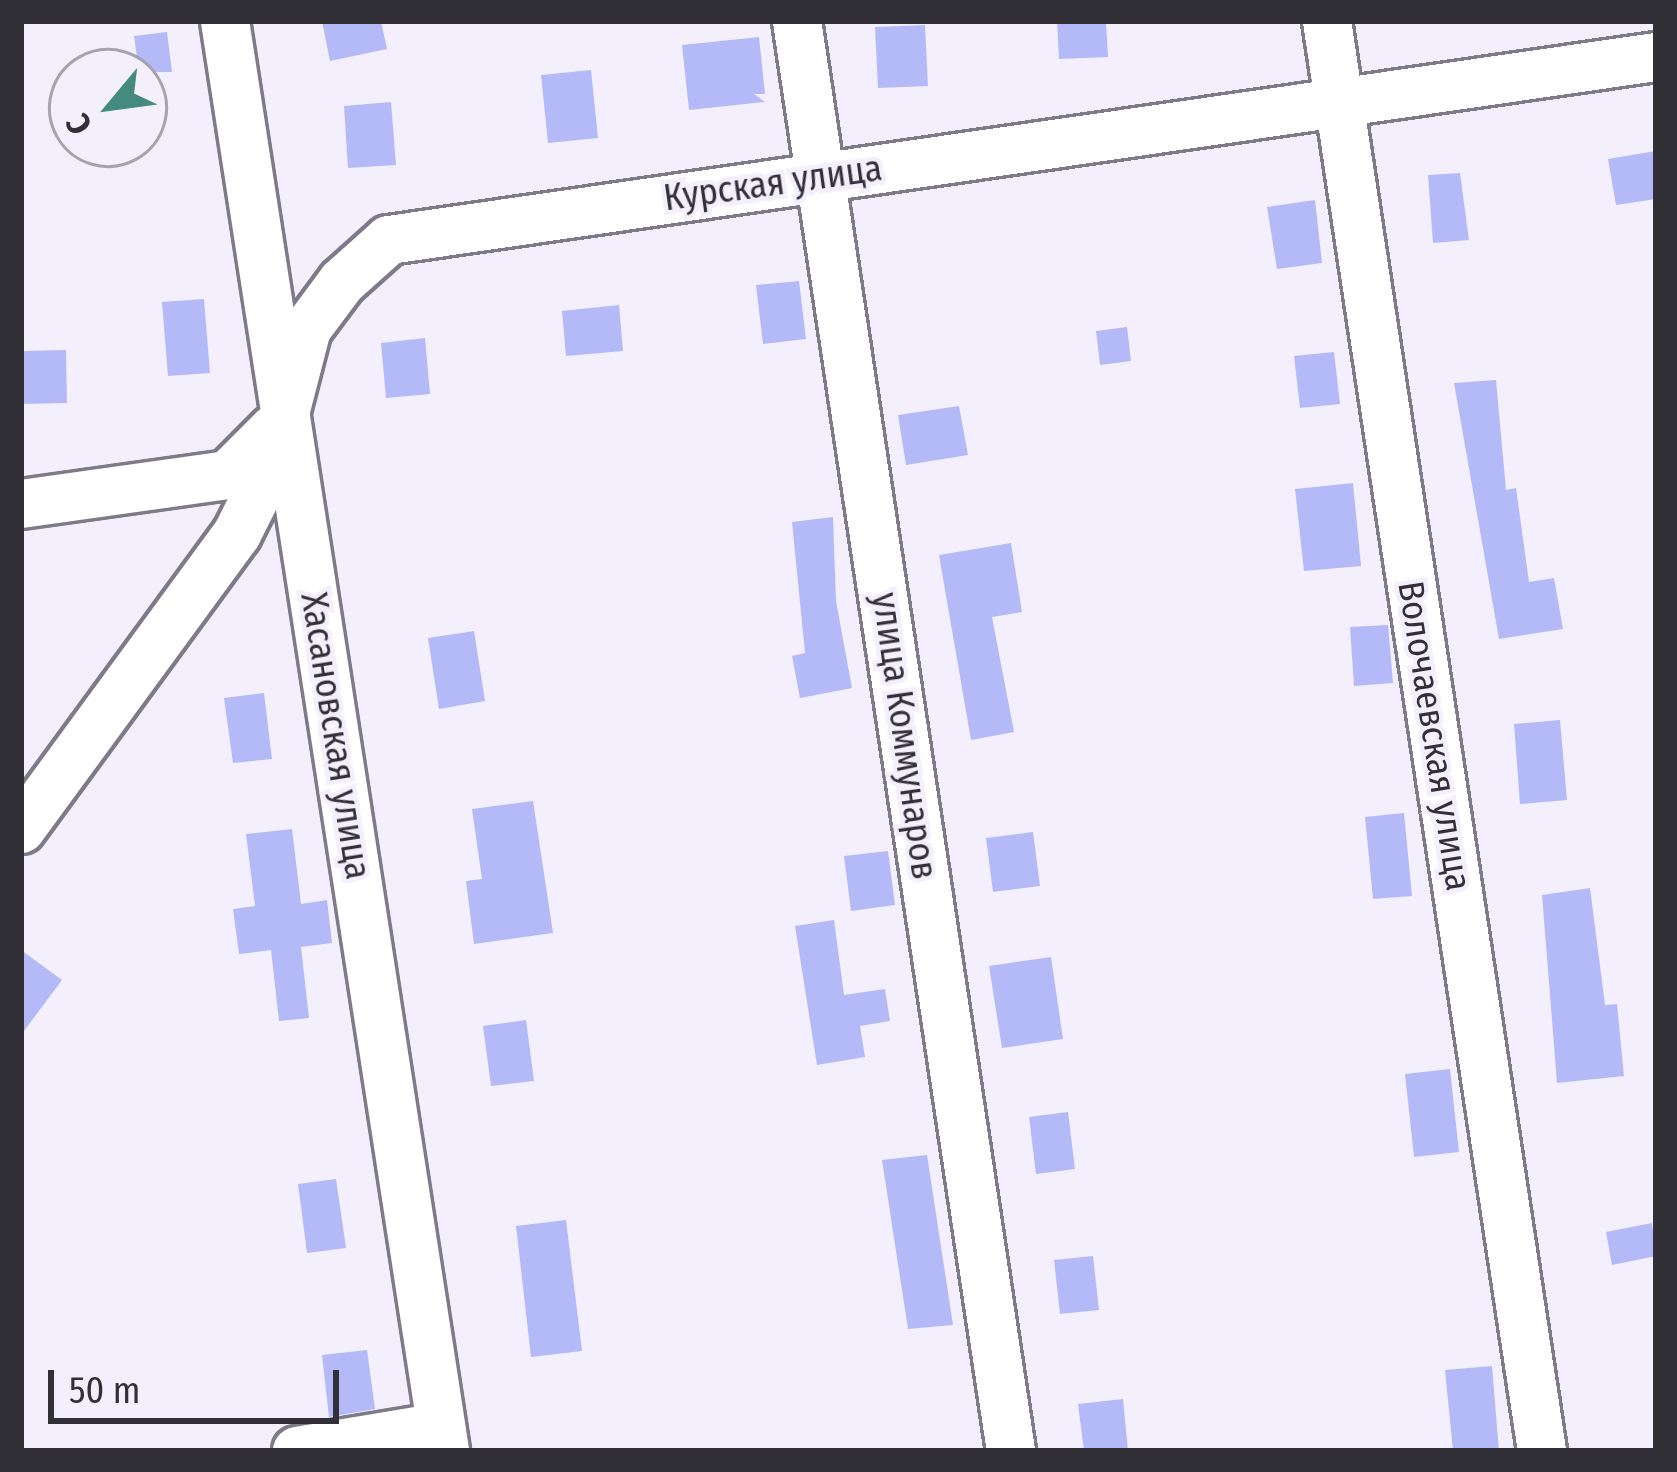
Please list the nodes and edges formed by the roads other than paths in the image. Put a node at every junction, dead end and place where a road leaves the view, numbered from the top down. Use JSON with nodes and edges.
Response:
{"nodes":[{"id":1,"x":225,"y":21,"type":"edge"},
{"id":2,"x":797,"y":21,"type":"edge"},
{"id":3,"x":1327,"y":21,"type":"edge"},
{"id":4,"x":1656,"y":57,"type":"edge"},
{"id":5,"x":1339,"y":102,"type":"junction"},
{"id":6,"x":820,"y":178,"type":"junction"},
{"id":7,"x":286,"y":417,"type":"junction"},
{"id":8,"x":21,"y":504,"type":"edge"},
{"id":9,"x":21,"y":829,"type":"edge"},
{"id":10,"x":443,"y":1439,"type":"edge"},
{"id":11,"x":297,"y":1451,"type":"edge"},
{"id":12,"x":1010,"y":1451,"type":"edge"},
{"id":13,"x":1542,"y":1451,"type":"edge"}],
"edges":[{"from":1,"to":7,"type":"street","name":"Хасановская улица"},
{"from":2,"to":6,"type":"street","name":"улица Коммунаров"},
{"from":3,"to":5,"type":"street","name":"Волочаевская улица"},
{"from":4,"to":5,"type":"street","name":"Курская улица"},
{"from":5,"to":6,"type":"street","name":"Курская улица"},
{"from":5,"to":13,"type":"street","name":"Волочаевская улица"},
{"from":6,"to":7,"type":"street","name":"Курская улица"},
{"from":6,"to":12,"type":"street","name":"улица Коммунаров"},
{"from":7,"to":8,"type":"street"},
{"from":7,"to":9,"type":"street"},
{"from":7,"to":10,"type":"street","name":"Хасановская улица"},
{"from":10,"to":11,"type":"street"}]}
